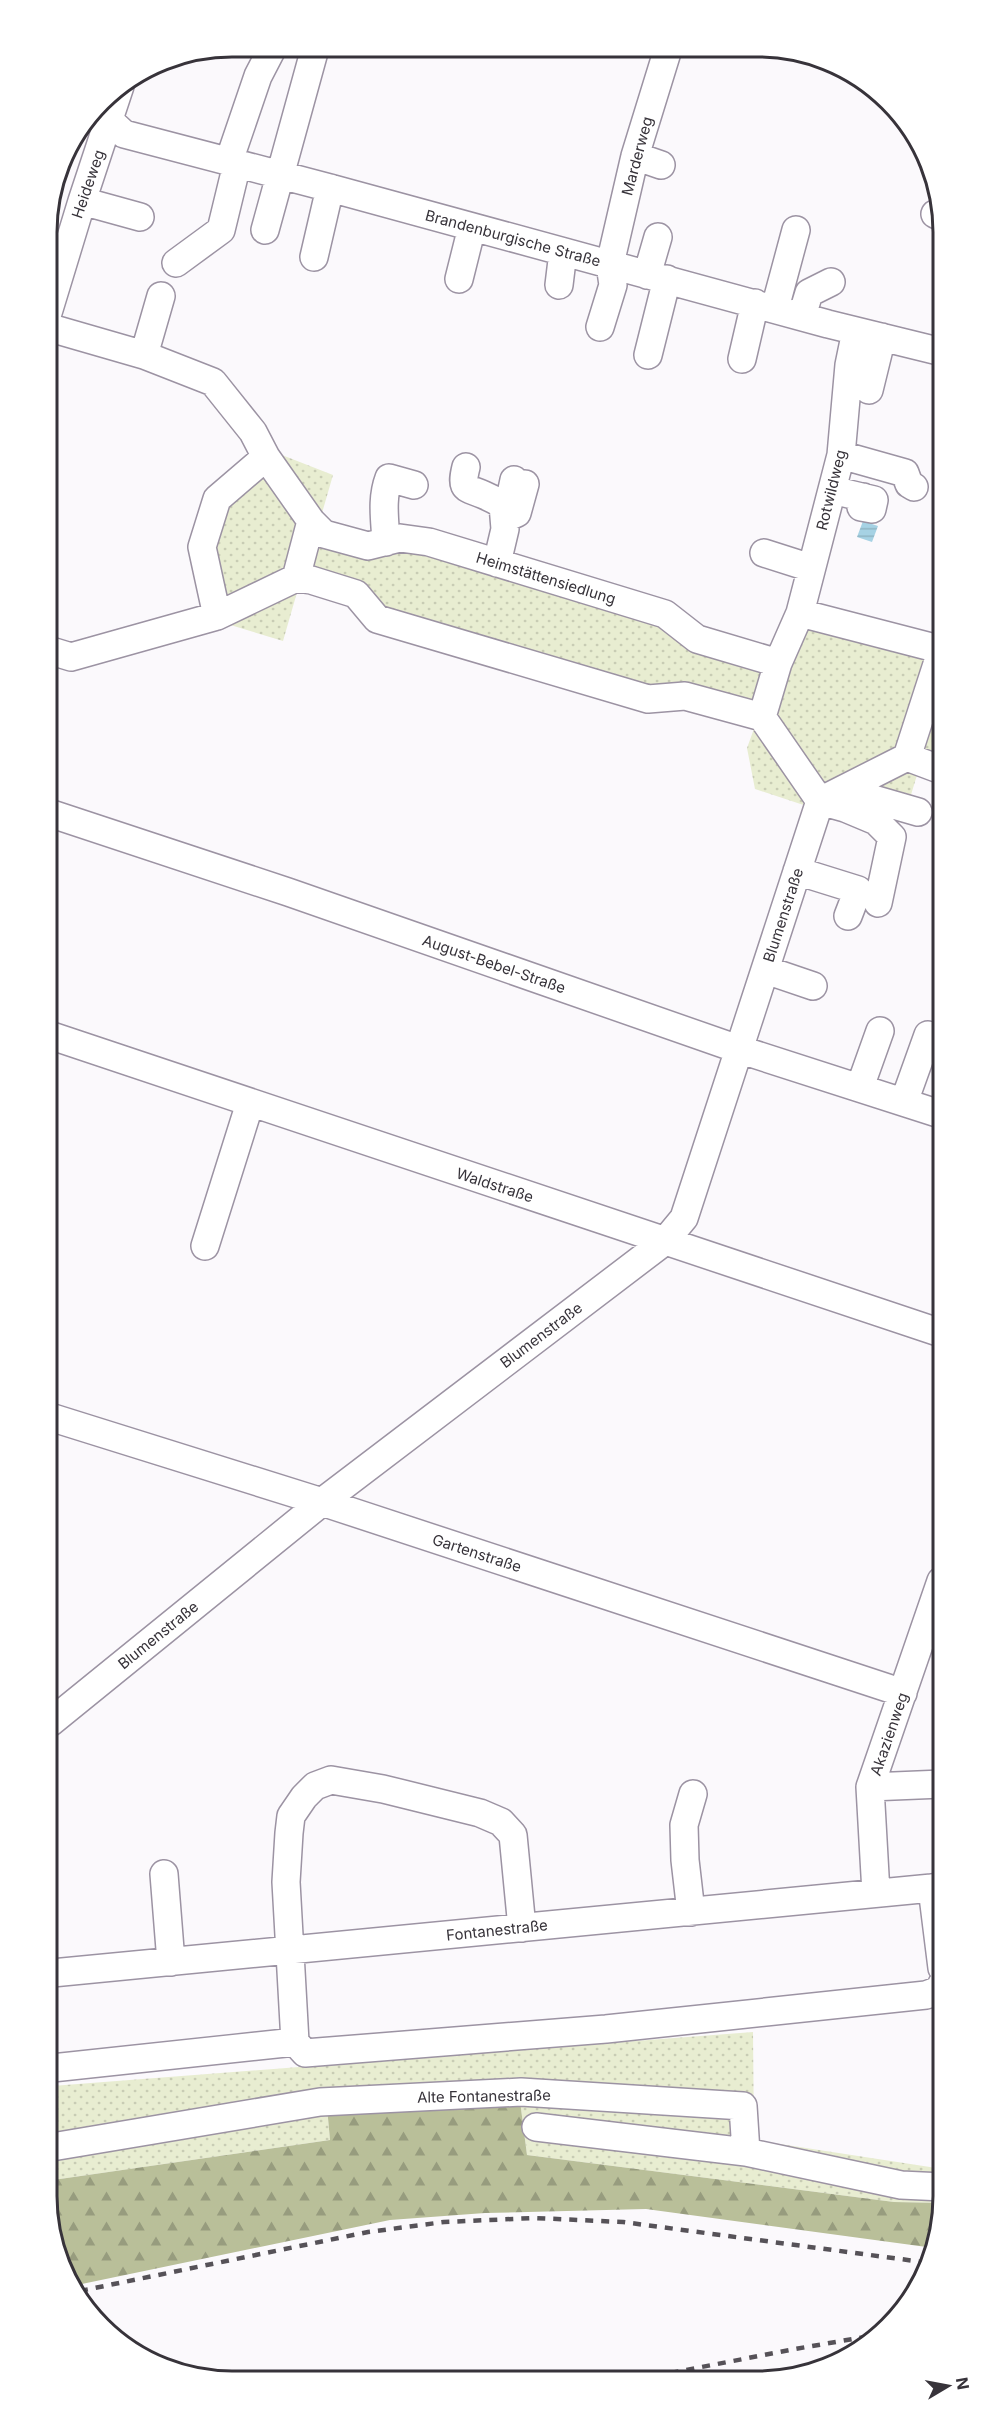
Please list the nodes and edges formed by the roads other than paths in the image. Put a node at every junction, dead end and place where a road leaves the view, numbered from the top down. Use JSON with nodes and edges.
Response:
{"nodes":[{"id":1,"x":268,"y":57,"type":"edge"},
{"id":2,"x":312,"y":57,"type":"edge"},
{"id":3,"x":666,"y":57,"type":"edge"},
{"id":4,"x":280,"y":114,"type":"dead end"},
{"id":5,"x":103,"y":115,"type":"edge"},
{"id":6,"x":635,"y":156,"type":"junction"},
{"id":7,"x":233,"y":162,"type":"junction"},
{"id":8,"x":661,"y":165,"type":"dead end"},
{"id":9,"x":271,"y":173,"type":"junction"},
{"id":10,"x":330,"y":188,"type":"junction"},
{"id":11,"x":82,"y":201,"type":"junction"},
{"id":12,"x":140,"y":217,"type":"dead end"},
{"id":13,"x":478,"y":229,"type":"junction"},
{"id":14,"x":265,"y":230,"type":"dead end"},
{"id":15,"x":796,"y":231,"type":"dead end"},
{"id":16,"x":658,"y":237,"type":"dead end"},
{"id":17,"x":563,"y":252,"type":"junction"},
{"id":18,"x":314,"y":257,"type":"dead end"},
{"id":19,"x":176,"y":263,"type":"dead end"},
{"id":20,"x":610,"y":264,"type":"junction"},
{"id":21,"x":657,"y":277,"type":"junction"},
{"id":22,"x":465,"y":279,"type":"dead end"},
{"id":23,"x":831,"y":282,"type":"dead end"},
{"id":24,"x":57,"y":283,"type":"edge"},
{"id":25,"x":559,"y":285,"type":"dead end"},
{"id":26,"x":161,"y":296,"type":"dead end"},
{"id":27,"x":765,"y":305,"type":"junction"},
{"id":28,"x":802,"y":316,"type":"junction"},
{"id":29,"x":600,"y":327,"type":"dead end"},
{"id":30,"x":57,"y":330,"type":"edge"},
{"id":31,"x":856,"y":331,"type":"junction"},
{"id":32,"x":882,"y":337,"type":"junction"},
{"id":33,"x":933,"y":350,"type":"edge"},
{"id":34,"x":144,"y":355,"type":"junction"},
{"id":35,"x":648,"y":355,"type":"dead end"},
{"id":36,"x":742,"y":359,"type":"dead end"},
{"id":37,"x":869,"y":390,"type":"dead end"},
{"id":38,"x":841,"y":455,"type":"junction"},
{"id":39,"x":266,"y":457,"type":"junction"},
{"id":40,"x":466,"y":467,"type":"dead end"},
{"id":41,"x":393,"y":479,"type":"dead end"},
{"id":42,"x":519,"y":482,"type":"dead end"},
{"id":43,"x":914,"y":487,"type":"dead end"},
{"id":44,"x":832,"y":490,"type":"junction"},
{"id":45,"x":863,"y":497,"type":"dead end"},
{"id":46,"x":506,"y":518,"type":"junction"},
{"id":47,"x":311,"y":521,"type":"junction"},
{"id":48,"x":386,"y":542,"type":"junction"},
{"id":49,"x":764,"y":554,"type":"dead end"},
{"id":50,"x":497,"y":563,"type":"junction"},
{"id":51,"x":811,"y":568,"type":"junction"},
{"id":52,"x":296,"y":578,"type":"junction"},
{"id":53,"x":800,"y":613,"type":"junction"},
{"id":54,"x":217,"y":616,"type":"junction"},
{"id":55,"x":933,"y":647,"type":"edge"},
{"id":56,"x":57,"y":653,"type":"edge"},
{"id":57,"x":778,"y":663,"type":"junction"},
{"id":58,"x":931,"y":709,"type":"edge"},
{"id":59,"x":762,"y":717,"type":"junction"},
{"id":60,"x":907,"y":758,"type":"junction"},
{"id":61,"x":933,"y":767,"type":"edge"},
{"id":62,"x":831,"y":796,"type":"junction"},
{"id":63,"x":918,"y":813,"type":"dead end"},
{"id":64,"x":57,"y":816,"type":"edge"},
{"id":65,"x":797,"y":871,"type":"junction"},
{"id":66,"x":878,"y":903,"type":"dead end"},
{"id":67,"x":848,"y":916,"type":"dead end"},
{"id":68,"x":765,"y":970,"type":"junction"},
{"id":69,"x":813,"y":986,"type":"dead end"},
{"id":70,"x":880,"y":1031,"type":"dead end"},
{"id":71,"x":928,"y":1035,"type":"dead end"},
{"id":72,"x":57,"y":1038,"type":"edge"},
{"id":73,"x":738,"y":1049,"type":"junction"},
{"id":74,"x":860,"y":1087,"type":"junction"},
{"id":75,"x":250,"y":1102,"type":"junction"},
{"id":76,"x":904,"y":1102,"type":"junction"},
{"id":77,"x":933,"y":1112,"type":"edge"},
{"id":78,"x":665,"y":1241,"type":"junction"},
{"id":79,"x":205,"y":1246,"type":"dead end"},
{"id":80,"x":933,"y":1330,"type":"edge"},
{"id":81,"x":57,"y":1419,"type":"edge"},
{"id":82,"x":322,"y":1502,"type":"junction"},
{"id":83,"x":933,"y":1605,"type":"edge"},
{"id":84,"x":903,"y":1693,"type":"junction"},
{"id":85,"x":57,"y":1717,"type":"edge"},
{"id":86,"x":933,"y":1784,"type":"edge"},
{"id":87,"x":870,"y":1787,"type":"junction"},
{"id":88,"x":693,"y":1794,"type":"dead end"},
{"id":89,"x":164,"y":1874,"type":"dead end"},
{"id":90,"x":933,"y":1888,"type":"edge"},
{"id":91,"x":876,"y":1893,"type":"junction"},
{"id":92,"x":691,"y":1911,"type":"junction"},
{"id":93,"x":522,"y":1928,"type":"junction"},
{"id":94,"x":291,"y":1950,"type":"junction"},
{"id":95,"x":171,"y":1962,"type":"junction"},
{"id":96,"x":57,"y":1973,"type":"edge"},
{"id":97,"x":933,"y":1992,"type":"edge"},
{"id":98,"x":295,"y":2042,"type":"junction"},
{"id":99,"x":57,"y":2067,"type":"edge"},
{"id":100,"x":536,"y":2127,"type":"dead end"},
{"id":101,"x":57,"y":2146,"type":"edge"},
{"id":102,"x":746,"y":2152,"type":"junction"},
{"id":103,"x":933,"y":2187,"type":"edge"}],
"edges":[{"from":1,"to":7,"type":"street"},
{"from":2,"to":9,"type":"street"},
{"from":3,"to":6,"type":"street","name":"Marderweg"},
{"from":4,"to":9,"type":"street"},
{"from":5,"to":7,"type":"street","name":"Brandenburgische Straße"},
{"from":5,"to":11,"type":"street","name":"Heideweg"},
{"from":6,"to":8,"type":"street"},
{"from":6,"to":20,"type":"street","name":"Marderweg"},
{"from":7,"to":9,"type":"street","name":"Brandenburgische Straße"},
{"from":7,"to":19,"type":"street"},
{"from":9,"to":10,"type":"street","name":"Brandenburgische Straße"},
{"from":9,"to":14,"type":"street"},
{"from":10,"to":13,"type":"street","name":"Brandenburgische Straße"},
{"from":10,"to":18,"type":"street"},
{"from":11,"to":12,"type":"street"},
{"from":11,"to":24,"type":"street","name":"Heideweg"},
{"from":13,"to":17,"type":"street","name":"Brandenburgische Straße"},
{"from":13,"to":22,"type":"street"},
{"from":15,"to":27,"type":"street"},
{"from":16,"to":21,"type":"street"},
{"from":17,"to":20,"type":"street","name":"Brandenburgische Straße"},
{"from":17,"to":25,"type":"street"},
{"from":20,"to":21,"type":"street","name":"Brandenburgische Straße"},
{"from":20,"to":29,"type":"street","name":"Marderweg"},
{"from":21,"to":27,"type":"street","name":"Brandenburgische Straße"},
{"from":21,"to":35,"type":"street"},
{"from":23,"to":28,"type":"street"},
{"from":26,"to":34,"type":"street"},
{"from":27,"to":28,"type":"street","name":"Brandenburgische Straße"},
{"from":27,"to":36,"type":"street"},
{"from":28,"to":31,"type":"street","name":"Brandenburgische Straße"},
{"from":30,"to":34,"type":"street","name":"Heimstättensiedlung"},
{"from":31,"to":32,"type":"street","name":"Brandenburgische Straße"},
{"from":31,"to":38,"type":"street","name":"Rotwildweg"},
{"from":32,"to":33,"type":"street","name":"Brandenburgische Straße"},
{"from":32,"to":37,"type":"street"},
{"from":34,"to":39,"type":"street","name":"Heimstättensiedlung"},
{"from":38,"to":43,"type":"street"},
{"from":38,"to":44,"type":"street","name":"Rotwildweg"},
{"from":39,"to":47,"type":"street","name":"Heimstättensiedlung"},
{"from":39,"to":54,"type":"street"},
{"from":40,"to":46,"type":"street"},
{"from":41,"to":48,"type":"street"},
{"from":42,"to":46,"type":"street"},
{"from":44,"to":45,"type":"street"},
{"from":44,"to":51,"type":"street","name":"Rotwildweg"},
{"from":46,"to":50,"type":"street"},
{"from":47,"to":48,"type":"street","name":"Heimstättensiedlung"},
{"from":47,"to":52,"type":"street"},
{"from":48,"to":50,"type":"street","name":"Heimstättensiedlung"},
{"from":49,"to":51,"type":"street"},
{"from":50,"to":57,"type":"street","name":"Heimstättensiedlung"},
{"from":51,"to":53,"type":"street","name":"Rotwildweg"},
{"from":52,"to":54,"type":"street"},
{"from":52,"to":59,"type":"street"},
{"from":53,"to":55,"type":"street"},
{"from":53,"to":57,"type":"street"},
{"from":54,"to":56,"type":"street"},
{"from":57,"to":59,"type":"street"},
{"from":58,"to":60,"type":"street"},
{"from":59,"to":62,"type":"street"},
{"from":60,"to":61,"type":"street"},
{"from":60,"to":62,"type":"street"},
{"from":62,"to":63,"type":"street"},
{"from":62,"to":65,"type":"street","name":"Blumenstraße"},
{"from":62,"to":66,"type":"street"},
{"from":64,"to":73,"type":"street","name":"August-Bebel-Straße"},
{"from":65,"to":67,"type":"street"},
{"from":65,"to":68,"type":"street","name":"Blumenstraße"},
{"from":68,"to":69,"type":"street"},
{"from":68,"to":73,"type":"street","name":"Blumenstraße"},
{"from":70,"to":74,"type":"street"},
{"from":71,"to":76,"type":"street"},
{"from":72,"to":75,"type":"street","name":"Waldstraße"},
{"from":73,"to":74,"type":"street","name":"August-Bebel-Straße"},
{"from":73,"to":78,"type":"street","name":"Blumenstraße"},
{"from":74,"to":76,"type":"street","name":"August-Bebel-Straße"},
{"from":75,"to":78,"type":"street","name":"Waldstraße"},
{"from":75,"to":79,"type":"street"},
{"from":76,"to":77,"type":"street","name":"August-Bebel-Straße"},
{"from":78,"to":80,"type":"street","name":"Waldstraße"},
{"from":78,"to":82,"type":"street","name":"Blumenstraße"},
{"from":81,"to":82,"type":"street","name":"Gartenstraße"},
{"from":82,"to":84,"type":"street","name":"Gartenstraße"},
{"from":82,"to":85,"type":"street","name":"Blumenstraße"},
{"from":83,"to":84,"type":"street","name":"Akazienweg"},
{"from":84,"to":87,"type":"street","name":"Akazienweg"},
{"from":86,"to":87,"type":"street"},
{"from":87,"to":91,"type":"street","name":"Akazienweg"},
{"from":88,"to":92,"type":"street"},
{"from":89,"to":95,"type":"street"},
{"from":90,"to":91,"type":"street","name":"Fontanestraße"},
{"from":91,"to":92,"type":"street","name":"Fontanestraße"},
{"from":92,"to":93,"type":"street","name":"Fontanestraße"},
{"from":93,"to":94,"type":"street","name":"Fontanestraße"},
{"from":93,"to":94,"type":"street"},
{"from":94,"to":95,"type":"street","name":"Fontanestraße"},
{"from":94,"to":98,"type":"street"},
{"from":95,"to":96,"type":"street","name":"Fontanestraße"},
{"from":97,"to":98,"type":"street"},
{"from":98,"to":99,"type":"street"},
{"from":100,"to":102,"type":"street"},
{"from":101,"to":102,"type":"street","name":"Alte Fontanestraße"},
{"from":102,"to":103,"type":"street"}]}
